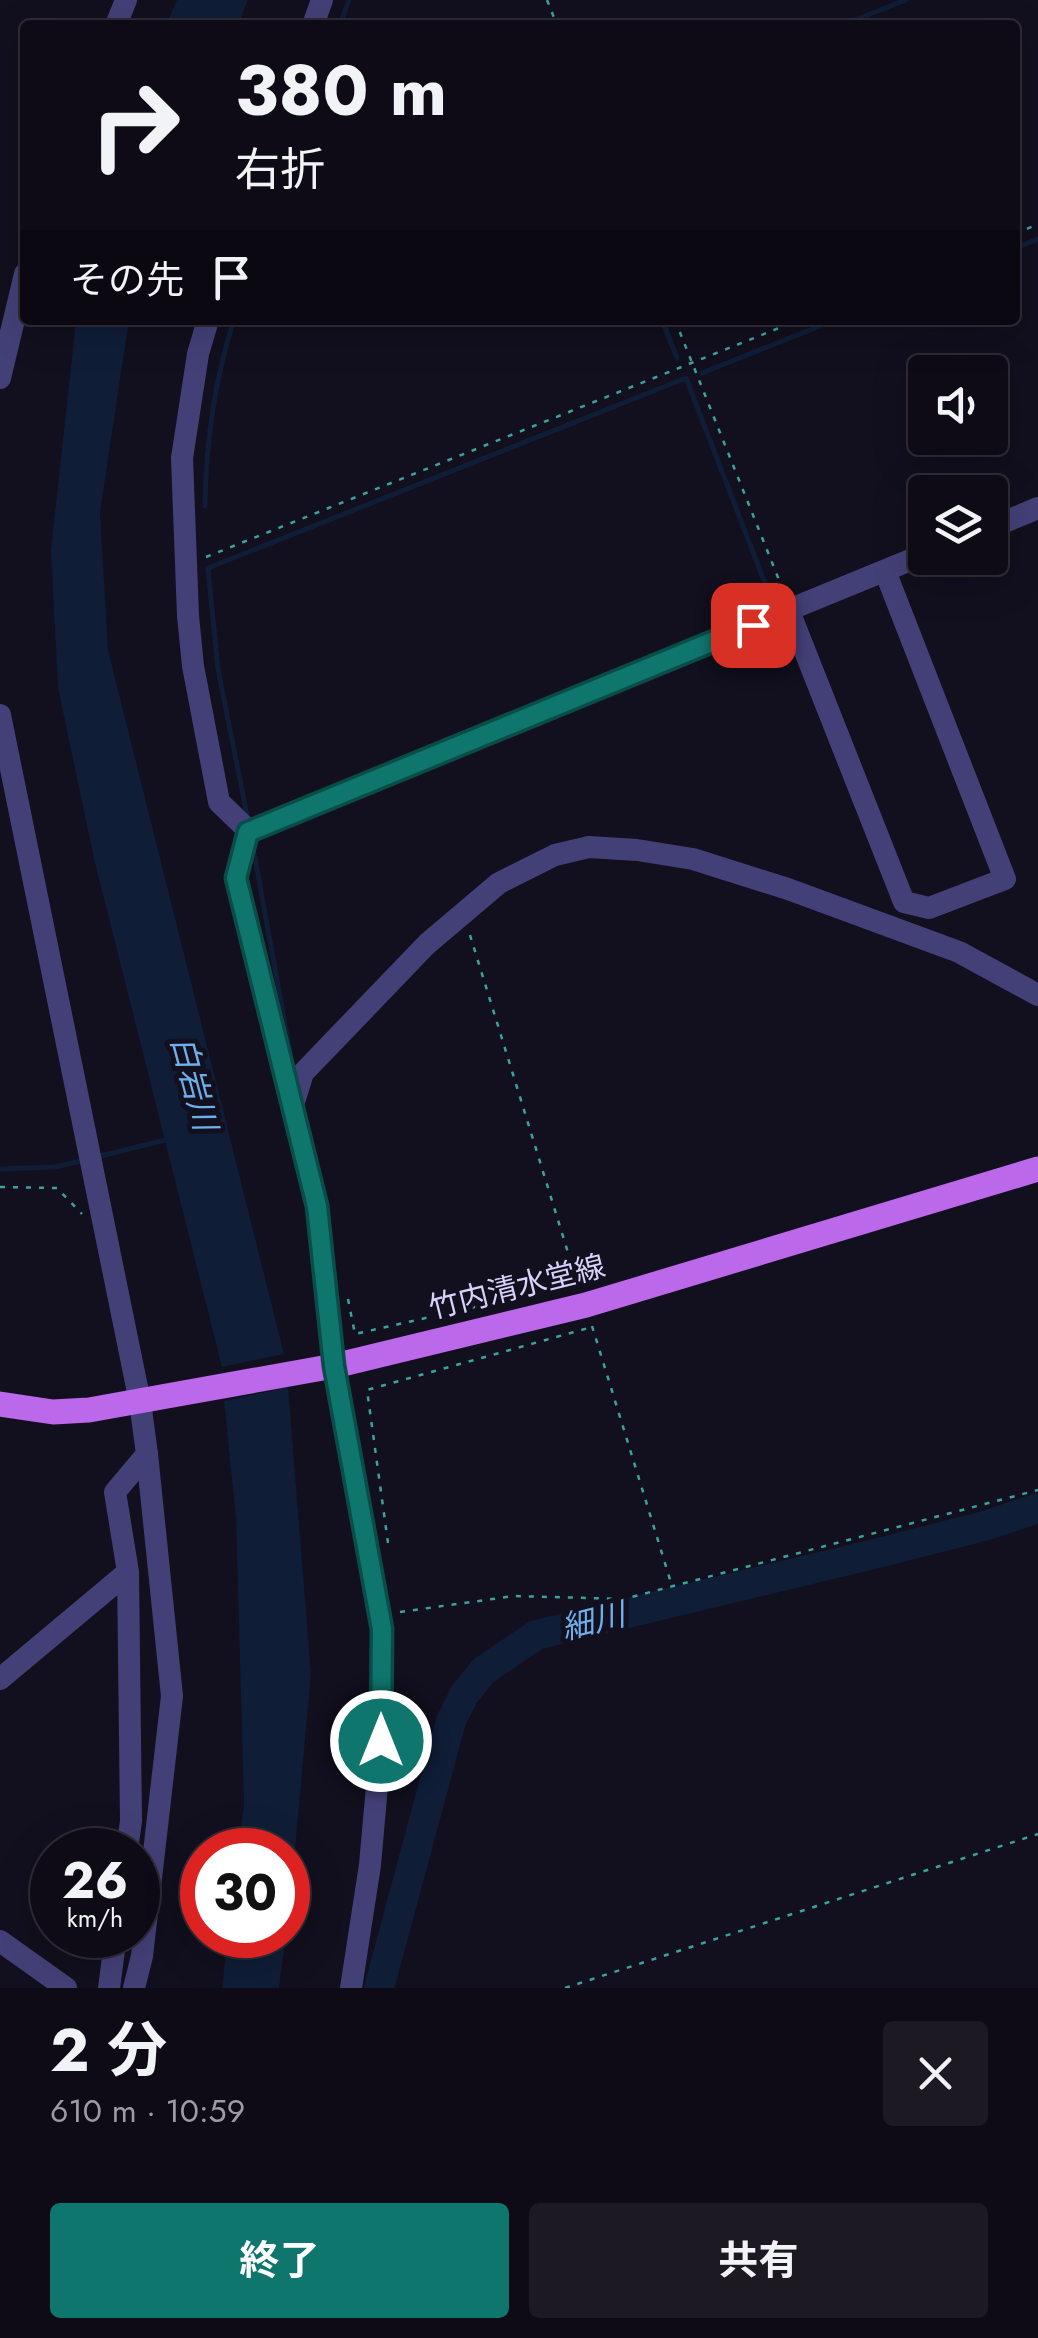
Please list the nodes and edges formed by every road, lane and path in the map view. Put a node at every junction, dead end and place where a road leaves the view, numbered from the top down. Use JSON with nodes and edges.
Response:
{"nodes":[{"id":1,"x":20,"y":295,"type":"edge"},
{"id":2,"x":207,"y":325,"type":"edge"},
{"id":3,"x":677,"y":325,"type":"edge"},
{"id":4,"x":787,"y":325,"type":"edge"},
{"id":5,"x":692,"y":363,"type":"junction"},
{"id":6,"x":0,"y":378,"type":"edge"},
{"id":7,"x":1038,"y":508,"type":"edge"},
{"id":8,"x":1008,"y":520,"type":"edge"},
{"id":9,"x":201,"y":554,"type":"dead end"},
{"id":10,"x":908,"y":561,"type":"edge"},
{"id":11,"x":886,"y":570,"type":"junction"},
{"id":12,"x":789,"y":611,"type":"junction"},
{"id":13,"x":0,"y":715,"type":"edge"},
{"id":14,"x":248,"y":832,"type":"junction"},
{"id":15,"x":471,"y":937,"type":"dead end"},
{"id":16,"x":1038,"y":994,"type":"edge"},
{"id":17,"x":293,"y":1106,"type":"junction"},
{"id":18,"x":1038,"y":1169,"type":"edge"},
{"id":19,"x":0,"y":1187,"type":"edge"},
{"id":20,"x":82,"y":1214,"type":"dead end"},
{"id":21,"x":347,"y":1296,"type":"dead end"},
{"id":22,"x":585,"y":1305,"type":"junction"},
{"id":23,"x":334,"y":1366,"type":"junction"},
{"id":24,"x":140,"y":1402,"type":"junction"},
{"id":25,"x":0,"y":1404,"type":"edge"},
{"id":26,"x":147,"y":1454,"type":"junction"},
{"id":27,"x":1038,"y":1490,"type":"edge"},
{"id":28,"x":390,"y":1557,"type":"dead end"},
{"id":29,"x":128,"y":1572,"type":"junction"},
{"id":30,"x":672,"y":1586,"type":"junction"},
{"id":31,"x":397,"y":1613,"type":"dead end"},
{"id":32,"x":0,"y":1680,"type":"edge"},
{"id":33,"x":130,"y":1828,"type":"edge"},
{"id":34,"x":1038,"y":1834,"type":"edge"},
{"id":35,"x":0,"y":1941,"type":"edge"},
{"id":36,"x":113,"y":1958,"type":"edge"},
{"id":37,"x":66,"y":1988,"type":"edge"},
{"id":38,"x":109,"y":1988,"type":"edge"},
{"id":39,"x":134,"y":1988,"type":"edge"},
{"id":40,"x":351,"y":1988,"type":"edge"},
{"id":41,"x":565,"y":1988,"type":"edge"}],
"edges":[{"from":1,"to":6,"type":"street"},
{"from":2,"to":14,"type":"street"},
{"from":3,"to":5,"type":"path"},
{"from":4,"to":5,"type":"path"},
{"from":5,"to":9,"type":"path"},
{"from":5,"to":12,"type":"path"},
{"from":7,"to":8,"type":"street"},
{"from":10,"to":11,"type":"street"},
{"from":11,"to":12,"type":"street"},
{"from":11,"to":12,"type":"street"},
{"from":12,"to":14,"type":"street"},
{"from":13,"to":24,"type":"street"},
{"from":14,"to":17,"type":"street"},
{"from":15,"to":22,"type":"path"},
{"from":16,"to":17,"type":"street"},
{"from":17,"to":23,"type":"street"},
{"from":18,"to":22,"type":"main road","name":"竹内清水堂線"},
{"from":19,"to":20,"type":"path"},
{"from":21,"to":22,"type":"path"},
{"from":22,"to":23,"type":"main road","name":"竹内清水堂線"},
{"from":22,"to":28,"type":"path"},
{"from":22,"to":30,"type":"path"},
{"from":23,"to":24,"type":"main road","name":"竹内清水堂線"},
{"from":23,"to":40,"type":"street"},
{"from":24,"to":25,"type":"main road","name":"竹内清水堂線"},
{"from":24,"to":26,"type":"street"},
{"from":26,"to":29,"type":"street"},
{"from":26,"to":39,"type":"street"},
{"from":27,"to":30,"type":"path"},
{"from":29,"to":32,"type":"street"},
{"from":29,"to":33,"type":"street"},
{"from":30,"to":31,"type":"path"},
{"from":34,"to":41,"type":"path"},
{"from":35,"to":37,"type":"street"},
{"from":36,"to":38,"type":"street"}]}
